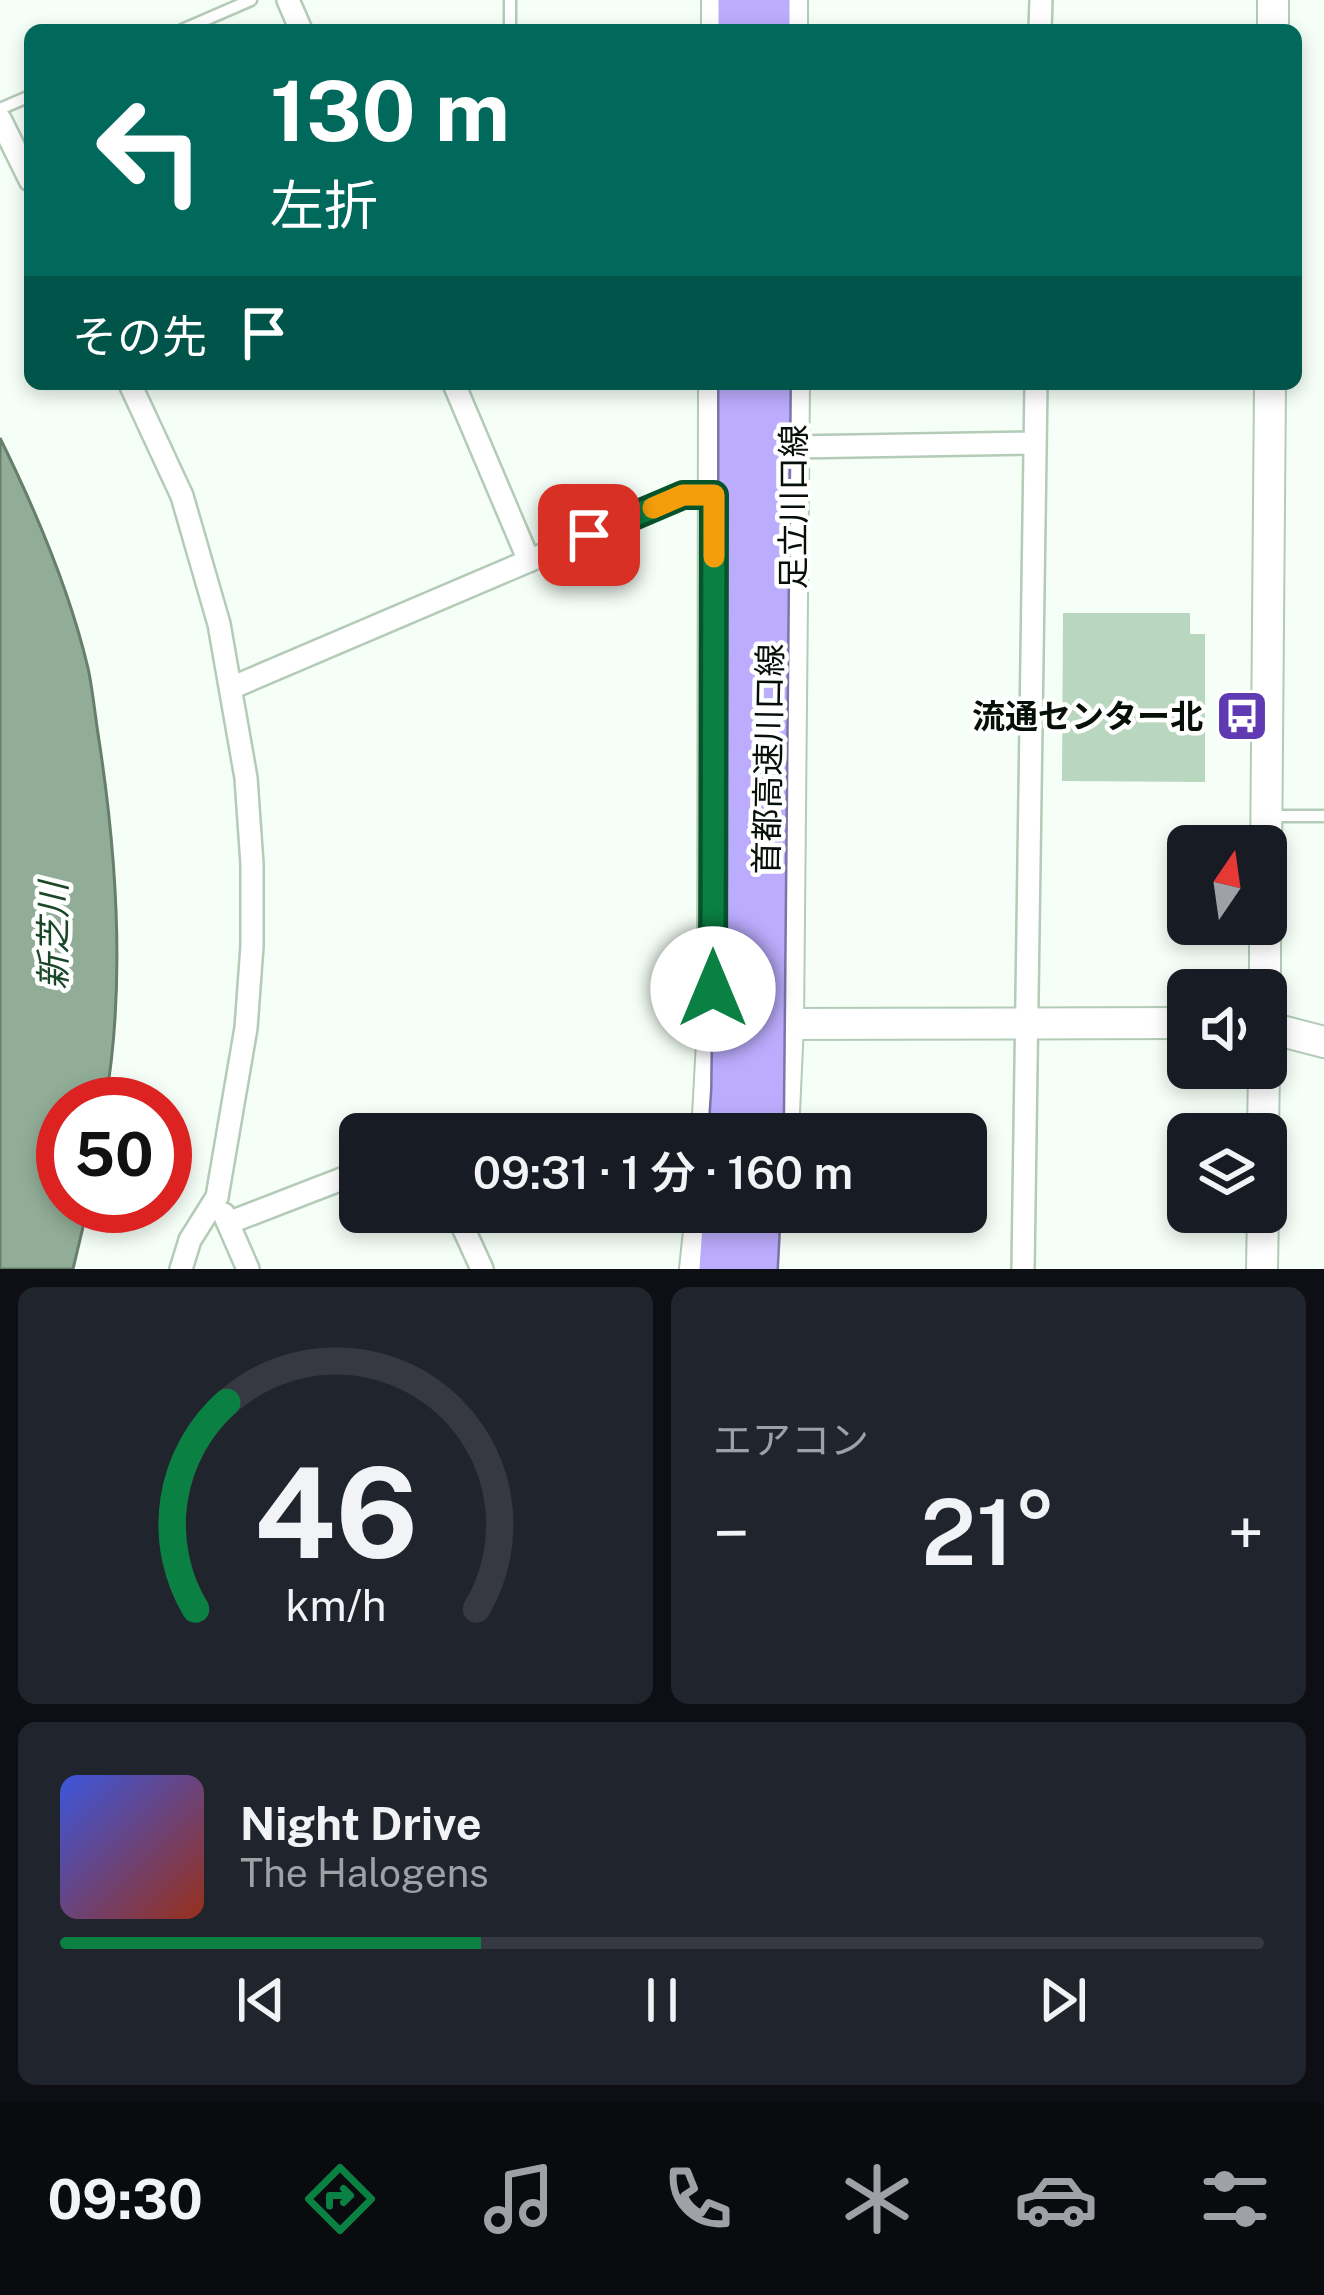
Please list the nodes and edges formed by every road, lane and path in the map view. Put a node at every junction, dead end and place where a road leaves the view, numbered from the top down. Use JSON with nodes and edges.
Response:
{"nodes":[{"id":1,"x":251,"y":0,"type":"edge"},
{"id":2,"x":196,"y":24,"type":"edge"},
{"id":3,"x":0,"y":119,"type":"edge"},
{"id":4,"x":24,"y":168,"type":"edge"},
{"id":5,"x":133,"y":390,"type":"edge"},
{"id":6,"x":457,"y":390,"type":"edge"},
{"id":7,"x":715,"y":390,"type":"edge"},
{"id":8,"x":739,"y":390,"type":"edge"},
{"id":9,"x":770,"y":390,"type":"edge"},
{"id":10,"x":794,"y":390,"type":"edge"},
{"id":11,"x":1036,"y":390,"type":"edge"},
{"id":12,"x":1270,"y":390,"type":"edge"},
{"id":13,"x":1035,"y":443,"type":"junction"},
{"id":14,"x":794,"y":447,"type":"junction"},
{"id":15,"x":714,"y":495,"type":"junction"},
{"id":16,"x":529,"y":561,"type":"junction"},
{"id":17,"x":231,"y":688,"type":"junction"},
{"id":18,"x":1266,"y":816,"type":"junction"},
{"id":19,"x":1324,"y":816,"type":"edge"},
{"id":20,"x":1266,"y":825,"type":"edge"},
{"id":21,"x":1027,"y":1023,"type":"junction"},
{"id":22,"x":1167,"y":1023,"type":"edge"},
{"id":23,"x":713,"y":1024,"type":"junction"},
{"id":24,"x":788,"y":1024,"type":"junction"},
{"id":25,"x":1287,"y":1032,"type":"edge"},
{"id":26,"x":1324,"y":1042,"type":"edge"},
{"id":27,"x":708,"y":1113,"type":"edge"},
{"id":28,"x":730,"y":1113,"type":"edge"},
{"id":29,"x":763,"y":1113,"type":"edge"},
{"id":30,"x":784,"y":1113,"type":"edge"},
{"id":31,"x":339,"y":1180,"type":"edge"},
{"id":32,"x":217,"y":1197,"type":"junction"},
{"id":33,"x":228,"y":1222,"type":"junction"},
{"id":34,"x":465,"y":1233,"type":"edge"},
{"id":35,"x":699,"y":1233,"type":"edge"},
{"id":36,"x":721,"y":1233,"type":"edge"},
{"id":37,"x":759,"y":1233,"type":"edge"},
{"id":38,"x":777,"y":1233,"type":"edge"},
{"id":39,"x":1262,"y":1233,"type":"edge"},
{"id":40,"x":181,"y":1269,"type":"edge"},
{"id":41,"x":248,"y":1269,"type":"edge"},
{"id":42,"x":482,"y":1269,"type":"edge"},
{"id":43,"x":695,"y":1269,"type":"edge"},
{"id":44,"x":718,"y":1269,"type":"edge"},
{"id":45,"x":757,"y":1269,"type":"edge"},
{"id":46,"x":774,"y":1269,"type":"edge"},
{"id":47,"x":1023,"y":1269,"type":"edge"},
{"id":48,"x":1262,"y":1269,"type":"edge"}],
"edges":[{"from":1,"to":2,"type":"lane"},
{"from":3,"to":4,"type":"street"},
{"from":5,"to":17,"type":"street"},
{"from":6,"to":16,"type":"street"},
{"from":7,"to":15,"type":"main road"},
{"from":8,"to":28,"type":"highway","name":"首都高速川口線","bridge":true},
{"from":9,"to":29,"type":"highway","name":"首都高速川口線","bridge":true},
{"from":10,"to":14,"type":"main road","name":"足立川口線"},
{"from":11,"to":13,"type":"street"},
{"from":12,"to":18,"type":"main road"},
{"from":13,"to":14,"type":"street"},
{"from":13,"to":21,"type":"street"},
{"from":14,"to":24,"type":"main road","name":"足立川口線"},
{"from":15,"to":16,"type":"street"},
{"from":15,"to":23,"type":"main road"},
{"from":16,"to":17,"type":"street"},
{"from":17,"to":32,"type":"street"},
{"from":18,"to":19,"type":"lane"},
{"from":18,"to":20,"type":"main road"},
{"from":21,"to":22,"type":"main road"},
{"from":21,"to":24,"type":"main road"},
{"from":21,"to":47,"type":"street"},
{"from":23,"to":24,"type":"main road"},
{"from":23,"to":27,"type":"main road"},
{"from":24,"to":30,"type":"main road","name":"足立川口線"},
{"from":25,"to":26,"type":"main road"},
{"from":31,"to":33,"type":"street"},
{"from":32,"to":33,"type":"street"},
{"from":32,"to":40,"type":"street"},
{"from":33,"to":41,"type":"street"},
{"from":34,"to":42,"type":"street"},
{"from":35,"to":43,"type":"main road"},
{"from":36,"to":44,"type":"highway"},
{"from":37,"to":45,"type":"highway"},
{"from":38,"to":46,"type":"main road"},
{"from":39,"to":48,"type":"main road"}]}
